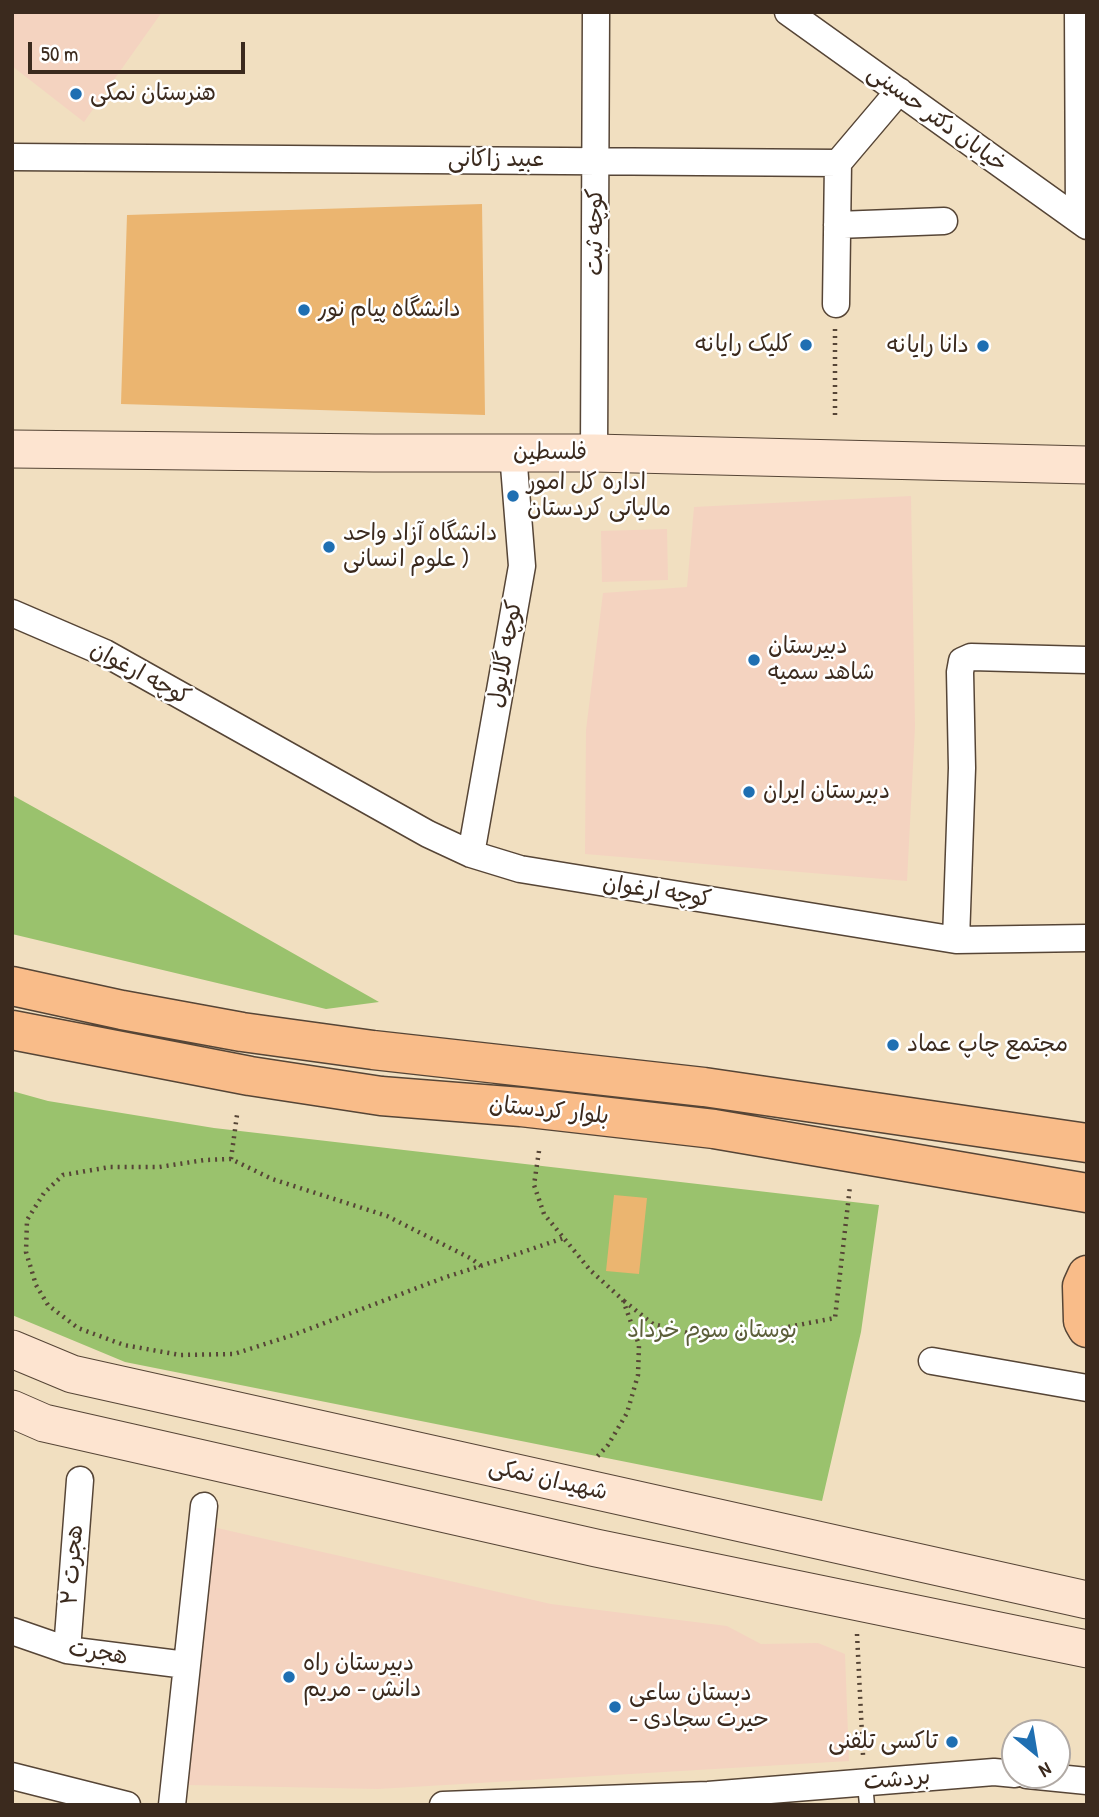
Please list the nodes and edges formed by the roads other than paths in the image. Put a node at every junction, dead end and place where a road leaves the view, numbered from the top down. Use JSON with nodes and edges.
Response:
{"nodes":[{"id":1,"x":596,"y":12,"type":"edge"},
{"id":2,"x":788,"y":12,"type":"edge"},
{"id":3,"x":1078,"y":12,"type":"edge"},
{"id":4,"x":899,"y":91,"type":"junction"},
{"id":5,"x":12,"y":157,"type":"edge"},
{"id":6,"x":596,"y":160,"type":"junction"},
{"id":7,"x":838,"y":163,"type":"junction"},
{"id":8,"x":944,"y":221,"type":"dead end"},
{"id":9,"x":1083,"y":223,"type":"edge"},
{"id":10,"x":837,"y":225,"type":"junction"},
{"id":11,"x":836,"y":304,"type":"road end"},
{"id":12,"x":12,"y":449,"type":"edge"},
{"id":13,"x":513,"y":453,"type":"junction"},
{"id":14,"x":594,"y":453,"type":"junction"},
{"id":15,"x":1087,"y":465,"type":"edge"},
{"id":16,"x":12,"y":613,"type":"edge"},
{"id":17,"x":1087,"y":660,"type":"edge"},
{"id":18,"x":471,"y":854,"type":"junction"},
{"id":19,"x":1087,"y":938,"type":"edge"},
{"id":20,"x":956,"y":940,"type":"junction"},
{"id":21,"x":12,"y":986,"type":"edge"},
{"id":22,"x":12,"y":1030,"type":"edge"},
{"id":23,"x":1087,"y":1143,"type":"edge"},
{"id":24,"x":1087,"y":1193,"type":"edge"},
{"id":25,"x":1087,"y":1275,"type":"edge"},
{"id":26,"x":1087,"y":1328,"type":"edge"},
{"id":27,"x":12,"y":1349,"type":"edge"},
{"id":28,"x":932,"y":1361,"type":"dead end"},
{"id":29,"x":1087,"y":1388,"type":"edge"},
{"id":30,"x":12,"y":1409,"type":"edge"},
{"id":31,"x":80,"y":1480,"type":"dead end"},
{"id":32,"x":204,"y":1506,"type":"dead end"},
{"id":33,"x":799,"y":1536,"type":"junction"},
{"id":34,"x":789,"y":1588,"type":"junction"},
{"id":35,"x":1087,"y":1601,"type":"edge"},
{"id":36,"x":12,"y":1631,"type":"edge"},
{"id":37,"x":1087,"y":1649,"type":"edge"},
{"id":38,"x":67,"y":1650,"type":"junction"},
{"id":39,"x":186,"y":1665,"type":"junction"},
{"id":40,"x":1001,"y":1773,"type":"edge"},
{"id":41,"x":12,"y":1776,"type":"edge"},
{"id":42,"x":866,"y":1794,"type":"edge"},
{"id":43,"x":127,"y":1805,"type":"edge"},
{"id":44,"x":172,"y":1805,"type":"edge"},
{"id":45,"x":443,"y":1805,"type":"edge"}],
"edges":[{"from":1,"to":6,"type":"street","name":"کوچه ثبت"},
{"from":2,"to":4,"type":"street","name":"خیابان دکتر حسینی"},
{"from":3,"to":9,"type":"street"},
{"from":4,"to":7,"type":"street"},
{"from":4,"to":9,"type":"street","name":"خیابان دکتر حسینی"},
{"from":5,"to":6,"type":"street","name":"عبید زاکانی"},
{"from":6,"to":7,"type":"street","name":"عبید زاکانی"},
{"from":6,"to":14,"type":"street","name":"کوچه ثبت"},
{"from":7,"to":10,"type":"street"},
{"from":8,"to":10,"type":"street"},
{"from":10,"to":11,"type":"street"},
{"from":12,"to":13,"type":"main road","name":"فلسطین"},
{"from":13,"to":14,"type":"main road","name":"فلسطین"},
{"from":13,"to":18,"type":"street","name":"کوچه گلایول"},
{"from":14,"to":15,"type":"main road","name":"فلسطین"},
{"from":16,"to":18,"type":"street","name":"کوچه ارغوان"},
{"from":17,"to":20,"type":"street"},
{"from":18,"to":20,"type":"street","name":"کوچه ارغوان"},
{"from":19,"to":20,"type":"street","name":"کوچه ارغوان"},
{"from":21,"to":23,"type":"main road","name":"بلوار کردستان"},
{"from":22,"to":24,"type":"main road","name":"بلوار کردستان"},
{"from":25,"to":26,"type":"main road"},
{"from":27,"to":33,"type":"main road","name":"شهیدان نمکی"},
{"from":28,"to":29,"type":"street"},
{"from":30,"to":34,"type":"main road"},
{"from":31,"to":38,"type":"street","name":"هجرت ۲"},
{"from":32,"to":39,"type":"street"},
{"from":33,"to":34,"type":"main road"},
{"from":33,"to":35,"type":"main road","name":"شهیدان نمکی"},
{"from":34,"to":37,"type":"main road"},
{"from":36,"to":38,"type":"street","name":"هجرت"},
{"from":38,"to":39,"type":"street","name":"هجرت"},
{"from":39,"to":44,"type":"street"},
{"from":40,"to":42,"type":"street","name":"بردشت"},
{"from":41,"to":43,"type":"street"},
{"from":42,"to":45,"type":"street","name":"بردشت"}]}
